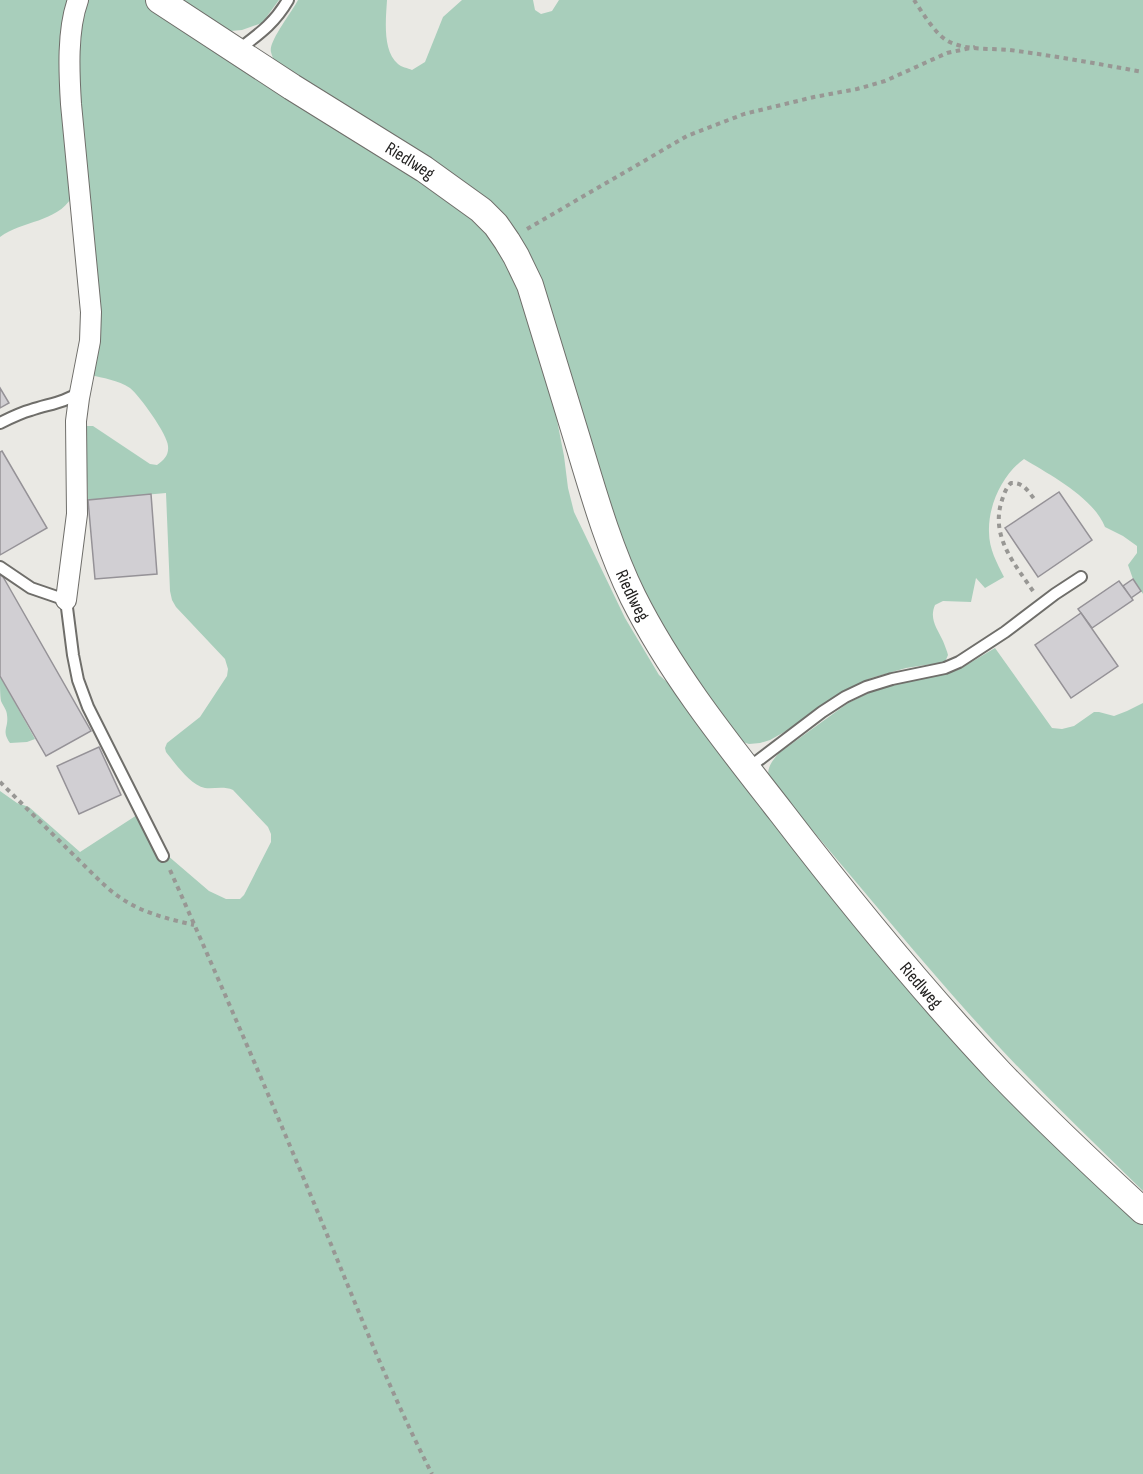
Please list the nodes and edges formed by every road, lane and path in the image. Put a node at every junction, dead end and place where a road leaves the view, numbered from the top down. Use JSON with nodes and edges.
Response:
{"nodes":[{"id":1,"x":78,"y":0,"type":"edge"},
{"id":2,"x":159,"y":0,"type":"edge"},
{"id":3,"x":288,"y":0,"type":"edge"},
{"id":4,"x":914,"y":0,"type":"edge"},
{"id":5,"x":975,"y":47,"type":"junction"},
{"id":6,"x":237,"y":50,"type":"junction"},
{"id":7,"x":1143,"y":72,"type":"edge"},
{"id":8,"x":507,"y":240,"type":"junction"},
{"id":9,"x":80,"y":392,"type":"junction"},
{"id":10,"x":0,"y":423,"type":"edge"},
{"id":11,"x":1035,"y":500,"type":"dead end"},
{"id":12,"x":0,"y":567,"type":"edge"},
{"id":13,"x":1081,"y":577,"type":"dead end"},
{"id":14,"x":66,"y":600,"type":"junction"},
{"id":15,"x":1042,"y":604,"type":"junction"},
{"id":16,"x":747,"y":769,"type":"junction"},
{"id":17,"x":0,"y":782,"type":"edge"},
{"id":18,"x":164,"y":856,"type":"joint"},
{"id":19,"x":194,"y":925,"type":"junction"},
{"id":20,"x":1143,"y":1211,"type":"edge"},
{"id":21,"x":432,"y":1474,"type":"edge"}],
"edges":[{"from":1,"to":9,"type":"street"},
{"from":2,"to":6,"type":"street","name":"Riedlweg"},
{"from":3,"to":6,"type":"lane"},
{"from":4,"to":5,"type":"path"},
{"from":5,"to":7,"type":"path"},
{"from":5,"to":8,"type":"path"},
{"from":6,"to":8,"type":"street","name":"Riedlweg"},
{"from":8,"to":16,"type":"street","name":"Riedlweg"},
{"from":9,"to":10,"type":"lane"},
{"from":9,"to":14,"type":"street"},
{"from":11,"to":15,"type":"path"},
{"from":12,"to":14,"type":"lane"},
{"from":13,"to":15,"type":"lane"},
{"from":14,"to":18,"type":"lane"},
{"from":15,"to":16,"type":"lane"},
{"from":16,"to":20,"type":"street","name":"Riedlweg"},
{"from":17,"to":19,"type":"path"},
{"from":18,"to":19,"type":"path"},
{"from":19,"to":21,"type":"path"}]}
